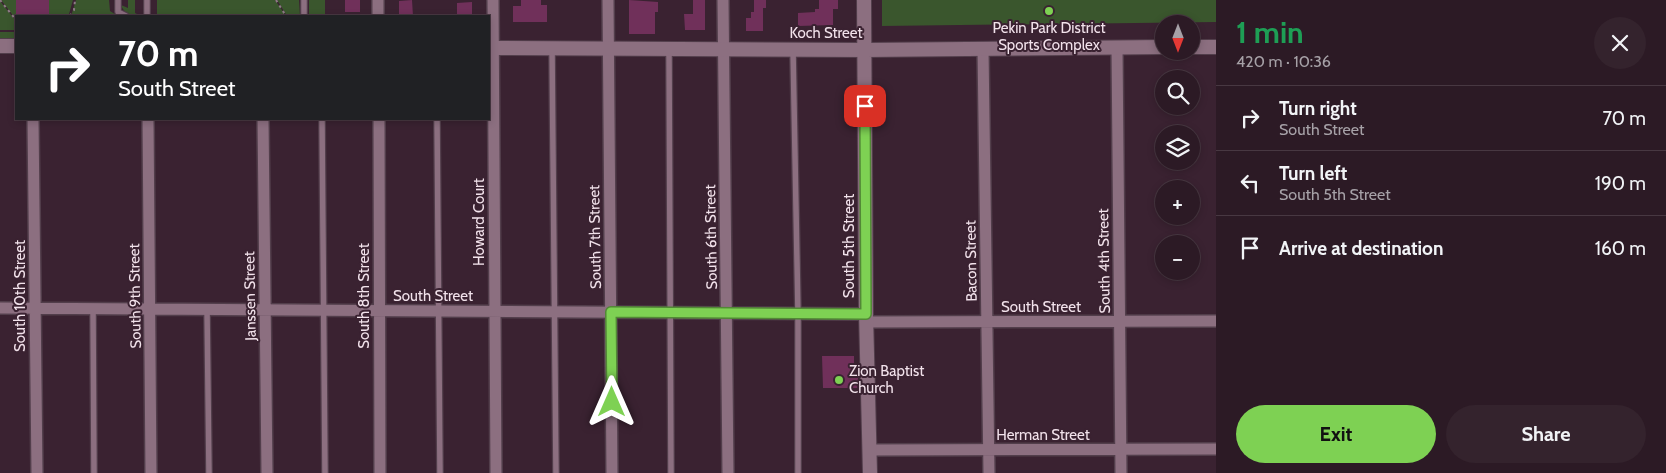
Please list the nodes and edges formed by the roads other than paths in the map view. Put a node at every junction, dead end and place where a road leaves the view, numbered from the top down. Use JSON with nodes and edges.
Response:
{"nodes":[{"id":1,"x":118,"y":0,"type":"edge"},
{"id":2,"x":147,"y":0,"type":"edge"},
{"id":3,"x":304,"y":0,"type":"edge"},
{"id":4,"x":378,"y":0,"type":"edge"},
{"id":5,"x":493,"y":0,"type":"edge"},
{"id":6,"x":608,"y":0,"type":"edge"},
{"id":7,"x":723,"y":0,"type":"edge"},
{"id":8,"x":864,"y":0,"type":"edge"},
{"id":9,"x":124,"y":15,"type":"edge"},
{"id":10,"x":148,"y":15,"type":"edge"},
{"id":11,"x":304,"y":15,"type":"edge"},
{"id":12,"x":378,"y":15,"type":"edge"},
{"id":13,"x":0,"y":46,"type":"edge"},
{"id":14,"x":15,"y":46,"type":"edge"},
{"id":15,"x":1216,"y":46,"type":"edge"},
{"id":16,"x":1155,"y":47,"type":"edge"},
{"id":17,"x":1200,"y":47,"type":"edge"},
{"id":18,"x":491,"y":48,"type":"edge"},
{"id":19,"x":552,"y":48,"type":"junction"},
{"id":20,"x":608,"y":48,"type":"junction"},
{"id":21,"x":1117,"y":48,"type":"junction"},
{"id":22,"x":669,"y":49,"type":"junction"},
{"id":23,"x":724,"y":49,"type":"junction"},
{"id":24,"x":983,"y":49,"type":"junction"},
{"id":25,"x":793,"y":50,"type":"junction"},
{"id":26,"x":865,"y":50,"type":"junction"},
{"id":27,"x":34,"y":120,"type":"edge"},
{"id":28,"x":148,"y":120,"type":"edge"},
{"id":29,"x":263,"y":120,"type":"edge"},
{"id":30,"x":322,"y":120,"type":"edge"},
{"id":31,"x":379,"y":120,"type":"edge"},
{"id":32,"x":437,"y":120,"type":"edge"},
{"id":33,"x":0,"y":308,"type":"edge"},
{"id":34,"x":35,"y":308,"type":"junction"},
{"id":35,"x":93,"y":308,"type":"junction"},
{"id":36,"x":150,"y":309,"type":"junction"},
{"id":37,"x":207,"y":309,"type":"junction"},
{"id":38,"x":266,"y":310,"type":"junction"},
{"id":39,"x":322,"y":310,"type":"junction"},
{"id":40,"x":379,"y":311,"type":"junction"},
{"id":41,"x":440,"y":311,"type":"junction"},
{"id":42,"x":494,"y":312,"type":"junction"},
{"id":43,"x":556,"y":312,"type":"junction"},
{"id":44,"x":611,"y":312,"type":"junction"},
{"id":45,"x":671,"y":313,"type":"junction"},
{"id":46,"x":727,"y":313,"type":"junction"},
{"id":47,"x":798,"y":314,"type":"junction"},
{"id":48,"x":866,"y":318,"type":"junction"},
{"id":49,"x":1120,"y":321,"type":"junction"},
{"id":50,"x":1216,"y":321,"type":"edge"},
{"id":51,"x":986,"y":322,"type":"junction"},
{"id":52,"x":1216,"y":449,"type":"edge"},
{"id":53,"x":869,"y":450,"type":"junction"},
{"id":54,"x":989,"y":450,"type":"junction"},
{"id":55,"x":1120,"y":450,"type":"junction"},
{"id":56,"x":37,"y":473,"type":"edge"},
{"id":57,"x":94,"y":473,"type":"edge"},
{"id":58,"x":151,"y":473,"type":"edge"},
{"id":59,"x":209,"y":473,"type":"edge"},
{"id":60,"x":267,"y":473,"type":"edge"},
{"id":61,"x":325,"y":473,"type":"edge"},
{"id":62,"x":380,"y":473,"type":"edge"},
{"id":63,"x":440,"y":473,"type":"edge"},
{"id":64,"x":496,"y":473,"type":"edge"},
{"id":65,"x":556,"y":473,"type":"edge"},
{"id":66,"x":612,"y":473,"type":"edge"},
{"id":67,"x":671,"y":473,"type":"edge"},
{"id":68,"x":728,"y":473,"type":"edge"},
{"id":69,"x":798,"y":473,"type":"edge"},
{"id":70,"x":870,"y":473,"type":"edge"},
{"id":71,"x":989,"y":473,"type":"edge"},
{"id":72,"x":1121,"y":473,"type":"edge"}],
"edges":[{"from":1,"to":9,"type":"lane"},
{"from":2,"to":10,"type":"lane"},
{"from":3,"to":11,"type":"lane"},
{"from":4,"to":12,"type":"street"},
{"from":5,"to":18,"type":"street","name":"Howard Court"},
{"from":6,"to":20,"type":"street","name":"South 7th Street"},
{"from":7,"to":23,"type":"street","name":"South 6th Street"},
{"from":8,"to":26,"type":"street","name":"South 5th Street"},
{"from":13,"to":14,"type":"street"},
{"from":15,"to":17,"type":"street"},
{"from":16,"to":21,"type":"street","name":"Koch Street"},
{"from":18,"to":19,"type":"street","name":"Koch Street"},
{"from":18,"to":42,"type":"street","name":"Howard Court"},
{"from":19,"to":20,"type":"street","name":"Koch Street"},
{"from":19,"to":43,"type":"lane"},
{"from":20,"to":22,"type":"street","name":"Koch Street"},
{"from":20,"to":44,"type":"street","name":"South 7th Street"},
{"from":21,"to":24,"type":"street","name":"Koch Street"},
{"from":21,"to":49,"type":"street","name":"South 4th Street"},
{"from":22,"to":23,"type":"street","name":"Koch Street"},
{"from":22,"to":45,"type":"lane"},
{"from":23,"to":25,"type":"street","name":"Koch Street"},
{"from":23,"to":46,"type":"street","name":"South 6th Street"},
{"from":24,"to":26,"type":"street","name":"Koch Street"},
{"from":24,"to":51,"type":"street","name":"Bacon Street"},
{"from":25,"to":26,"type":"street","name":"Koch Street"},
{"from":25,"to":47,"type":"lane"},
{"from":26,"to":48,"type":"street","name":"South 5th Street"},
{"from":27,"to":34,"type":"street","name":"South 10th Street"},
{"from":28,"to":36,"type":"street","name":"South 9th Street"},
{"from":29,"to":38,"type":"street","name":"Janssen Street"},
{"from":30,"to":39,"type":"lane"},
{"from":31,"to":40,"type":"street","name":"South 8th Street"},
{"from":32,"to":41,"type":"lane"},
{"from":33,"to":34,"type":"street","name":"South Street"},
{"from":34,"to":35,"type":"street","name":"South Street"},
{"from":34,"to":56,"type":"street","name":"South 10th Street"},
{"from":35,"to":36,"type":"street","name":"South Street"},
{"from":35,"to":57,"type":"lane"},
{"from":36,"to":37,"type":"street","name":"South Street"},
{"from":36,"to":58,"type":"street","name":"South 9th Street"},
{"from":37,"to":38,"type":"street","name":"South Street"},
{"from":37,"to":59,"type":"lane"},
{"from":38,"to":39,"type":"street","name":"South Street"},
{"from":38,"to":60,"type":"street","name":"Janssen Street"},
{"from":39,"to":40,"type":"street","name":"South Street"},
{"from":39,"to":61,"type":"lane"},
{"from":40,"to":41,"type":"street","name":"South Street"},
{"from":40,"to":62,"type":"street","name":"South 8th Street"},
{"from":41,"to":42,"type":"street","name":"South Street"},
{"from":41,"to":63,"type":"lane"},
{"from":42,"to":43,"type":"street","name":"South Street"},
{"from":42,"to":64,"type":"street","name":"Howard Court"},
{"from":43,"to":44,"type":"street","name":"South Street"},
{"from":43,"to":65,"type":"lane"},
{"from":44,"to":45,"type":"street","name":"South Street"},
{"from":44,"to":66,"type":"street","name":"South 7th Street"},
{"from":45,"to":46,"type":"street","name":"South Street"},
{"from":45,"to":67,"type":"lane"},
{"from":46,"to":47,"type":"street","name":"South Street"},
{"from":46,"to":68,"type":"street","name":"South 6th Street"},
{"from":47,"to":48,"type":"street","name":"South Street"},
{"from":47,"to":69,"type":"lane"},
{"from":48,"to":51,"type":"street","name":"South Street"},
{"from":48,"to":53,"type":"street","name":"South 5th Street"},
{"from":49,"to":50,"type":"street","name":"South Street"},
{"from":49,"to":51,"type":"street","name":"South Street"},
{"from":49,"to":55,"type":"street","name":"South 4th Street"},
{"from":51,"to":54,"type":"street","name":"Bacon Street"},
{"from":52,"to":55,"type":"street","name":"Herman Street"},
{"from":53,"to":54,"type":"street","name":"Herman Street"},
{"from":53,"to":70,"type":"street","name":"South 5th Street"},
{"from":54,"to":55,"type":"street","name":"Herman Street"},
{"from":54,"to":71,"type":"street","name":"Bacon Street"},
{"from":55,"to":72,"type":"street","name":"South 4th Street"}]}
